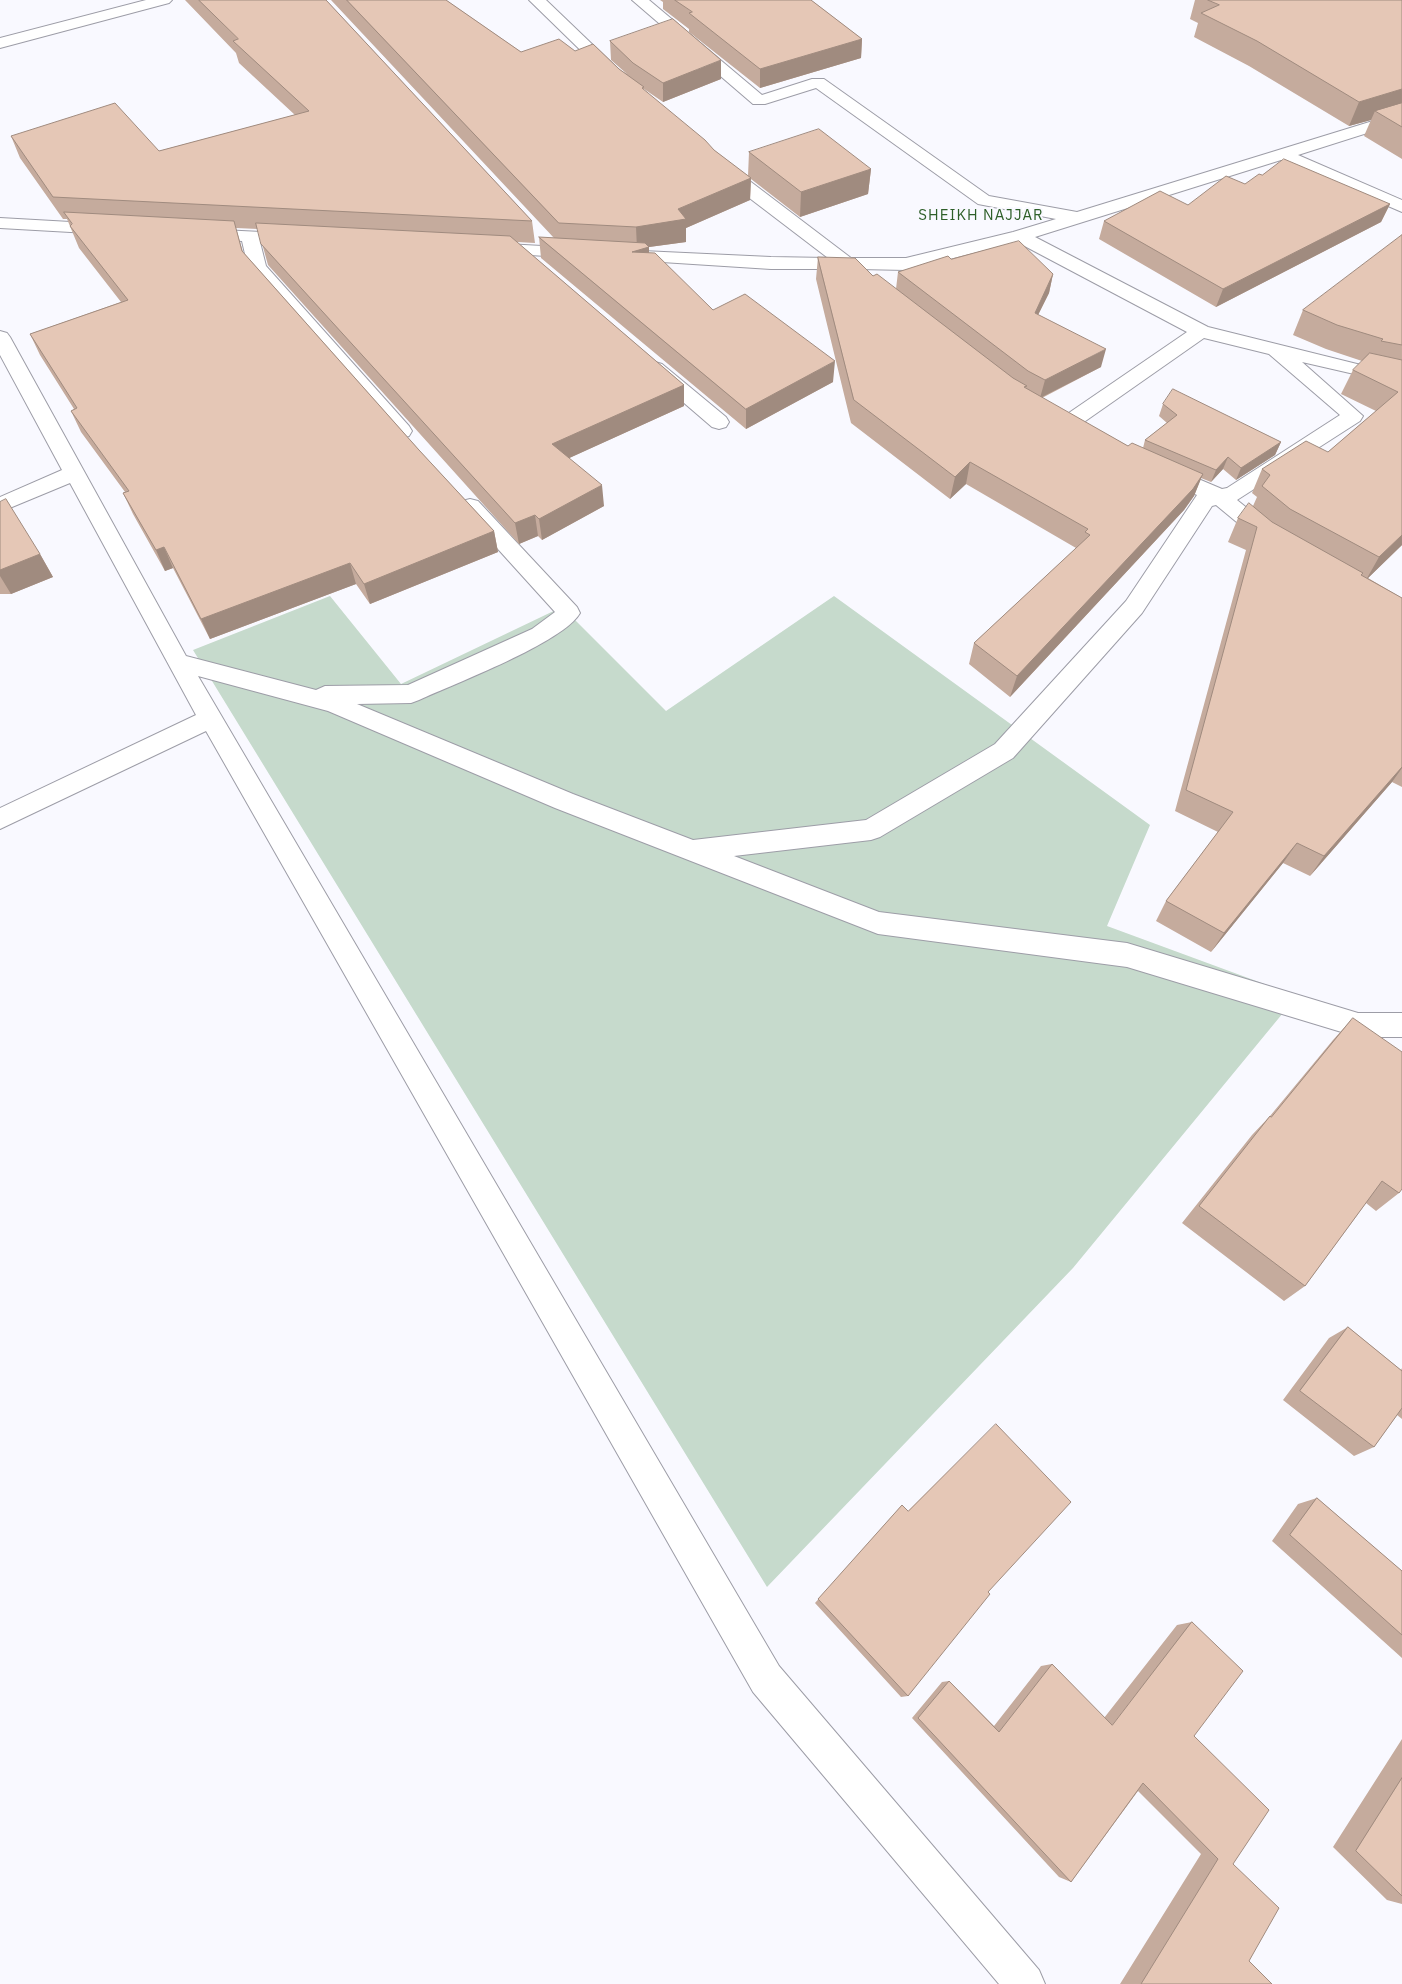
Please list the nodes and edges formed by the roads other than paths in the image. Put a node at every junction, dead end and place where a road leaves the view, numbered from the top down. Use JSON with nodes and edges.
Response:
{"nodes":[{"id":1,"x":164,"y":0,"type":"edge"},
{"id":2,"x":537,"y":0,"type":"edge"},
{"id":3,"x":640,"y":0,"type":"edge"},
{"id":4,"x":0,"y":43,"type":"edge"},
{"id":5,"x":627,"y":86,"type":"edge"},
{"id":6,"x":1402,"y":117,"type":"edge"},
{"id":7,"x":709,"y":153,"type":"edge"},
{"id":8,"x":1282,"y":154,"type":"junction"},
{"id":9,"x":1402,"y":207,"type":"edge"},
{"id":10,"x":1078,"y":218,"type":"junction"},
{"id":11,"x":0,"y":223,"type":"edge"},
{"id":12,"x":124,"y":230,"type":"edge"},
{"id":13,"x":181,"y":232,"type":"edge"},
{"id":14,"x":250,"y":236,"type":"junction"},
{"id":15,"x":1019,"y":236,"type":"junction"},
{"id":16,"x":541,"y":237,"type":"edge"},
{"id":17,"x":310,"y":239,"type":"edge"},
{"id":18,"x":468,"y":247,"type":"edge"},
{"id":19,"x":518,"y":250,"type":"junction"},
{"id":20,"x":554,"y":251,"type":"junction"},
{"id":21,"x":847,"y":264,"type":"junction"},
{"id":22,"x":540,"y":269,"type":"edge"},
{"id":23,"x":870,"y":282,"type":"edge"},
{"id":24,"x":1201,"y":331,"type":"junction"},
{"id":25,"x":0,"y":337,"type":"edge"},
{"id":26,"x":1276,"y":350,"type":"junction"},
{"id":27,"x":644,"y":358,"type":"edge"},
{"id":28,"x":1402,"y":379,"type":"edge"},
{"id":29,"x":719,"y":422,"type":"dead end"},
{"id":30,"x":1067,"y":424,"type":"edge"},
{"id":31,"x":412,"y":443,"type":"edge"},
{"id":32,"x":1144,"y":464,"type":"edge"},
{"id":33,"x":75,"y":474,"type":"junction"},
{"id":34,"x":458,"y":493,"type":"edge"},
{"id":35,"x":1220,"y":497,"type":"junction"},
{"id":36,"x":0,"y":505,"type":"edge"},
{"id":37,"x":1287,"y":548,"type":"edge"},
{"id":38,"x":178,"y":662,"type":"junction"},
{"id":39,"x":303,"y":696,"type":"junction"},
{"id":40,"x":212,"y":718,"type":"junction"},
{"id":41,"x":0,"y":819,"type":"edge"},
{"id":42,"x":690,"y":850,"type":"junction"},
{"id":43,"x":1402,"y":1025,"type":"edge"},
{"id":44,"x":1025,"y":1984,"type":"edge"}],
"edges":[{"from":1,"to":4,"type":"street"},
{"from":2,"to":5,"type":"street"},
{"from":3,"to":10,"type":"street"},
{"from":6,"to":8,"type":"street"},
{"from":7,"to":21,"type":"street"},
{"from":8,"to":9,"type":"street"},
{"from":8,"to":10,"type":"street"},
{"from":10,"to":15,"type":"street"},
{"from":11,"to":12,"type":"street"},
{"from":13,"to":14,"type":"street"},
{"from":14,"to":17,"type":"street"},
{"from":14,"to":31,"type":"street"},
{"from":15,"to":21,"type":"street"},
{"from":15,"to":24,"type":"street"},
{"from":16,"to":20,"type":"street"},
{"from":18,"to":19,"type":"street"},
{"from":19,"to":20,"type":"street"},
{"from":19,"to":22,"type":"street"},
{"from":20,"to":21,"type":"street"},
{"from":21,"to":23,"type":"street"},
{"from":24,"to":26,"type":"street"},
{"from":24,"to":30,"type":"street"},
{"from":25,"to":33,"type":"street"},
{"from":26,"to":28,"type":"street"},
{"from":26,"to":35,"type":"street"},
{"from":27,"to":29,"type":"street"},
{"from":32,"to":35,"type":"street"},
{"from":33,"to":36,"type":"street"},
{"from":33,"to":38,"type":"street"},
{"from":34,"to":39,"type":"street"},
{"from":35,"to":37,"type":"street"},
{"from":35,"to":42,"type":"street"},
{"from":38,"to":39,"type":"street"},
{"from":38,"to":40,"type":"street"},
{"from":39,"to":42,"type":"street"},
{"from":40,"to":41,"type":"street"},
{"from":40,"to":44,"type":"street"},
{"from":42,"to":43,"type":"street"}]}
